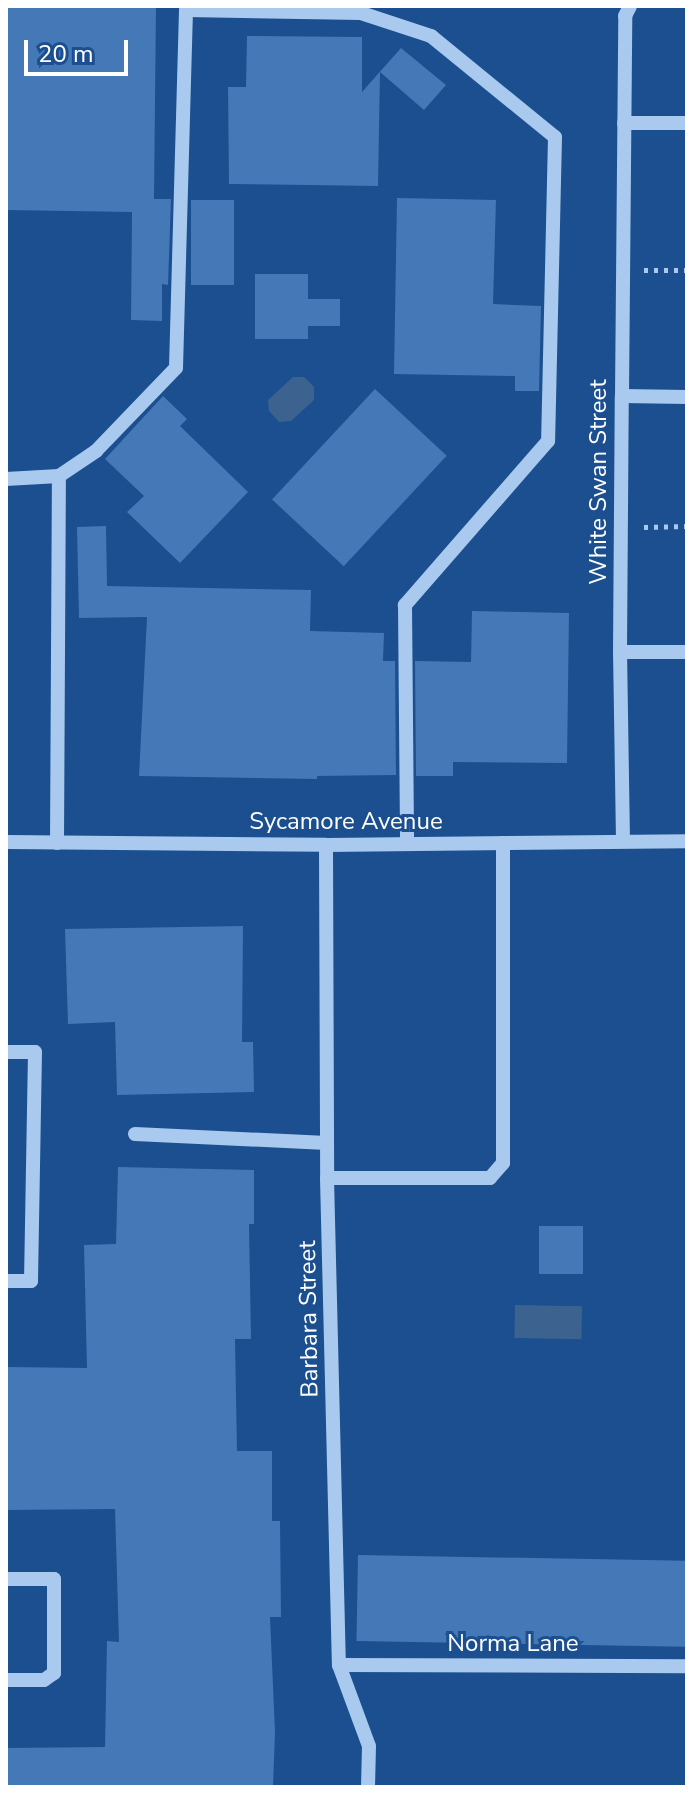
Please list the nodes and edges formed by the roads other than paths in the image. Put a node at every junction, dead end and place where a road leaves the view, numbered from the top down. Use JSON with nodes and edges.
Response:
{"nodes":[{"id":1,"x":630,"y":6,"type":"edge"},
{"id":2,"x":624,"y":123,"type":"junction"},
{"id":3,"x":687,"y":123,"type":"edge"},
{"id":4,"x":622,"y":396,"type":"junction"},
{"id":5,"x":687,"y":397,"type":"edge"},
{"id":6,"x":59,"y":476,"type":"junction"},
{"id":7,"x":6,"y":479,"type":"edge"},
{"id":8,"x":620,"y":652,"type":"junction"},
{"id":9,"x":687,"y":652,"type":"edge"},
{"id":10,"x":623,"y":841,"type":"junction"},
{"id":11,"x":687,"y":841,"type":"edge"},
{"id":12,"x":6,"y":842,"type":"edge"},
{"id":13,"x":407,"y":842,"type":"junction"},
{"id":14,"x":57,"y":843,"type":"junction"},
{"id":15,"x":503,"y":843,"type":"junction"},
{"id":16,"x":326,"y":845,"type":"junction"},
{"id":17,"x":6,"y":1052,"type":"edge"},
{"id":18,"x":135,"y":1134,"type":"dead end"},
{"id":19,"x":327,"y":1143,"type":"junction"},
{"id":20,"x":327,"y":1178,"type":"junction"},
{"id":21,"x":6,"y":1281,"type":"edge"},
{"id":22,"x":6,"y":1579,"type":"edge"},
{"id":23,"x":339,"y":1665,"type":"junction"},
{"id":24,"x":687,"y":1666,"type":"edge"},
{"id":25,"x":6,"y":1680,"type":"edge"},
{"id":26,"x":368,"y":1787,"type":"edge"}],
"edges":[{"from":1,"to":2,"type":"street","name":"White Swan Street"},
{"from":2,"to":3,"type":"street"},
{"from":2,"to":4,"type":"street","name":"White Swan Street"},
{"from":4,"to":5,"type":"street"},
{"from":4,"to":8,"type":"street","name":"White Swan Street"},
{"from":6,"to":7,"type":"street"},
{"from":6,"to":13,"type":"street"},
{"from":6,"to":14,"type":"street"},
{"from":8,"to":9,"type":"street"},
{"from":8,"to":10,"type":"street","name":"White Swan Street"},
{"from":10,"to":11,"type":"street","name":"Sycamore Avenue"},
{"from":10,"to":15,"type":"street","name":"Sycamore Avenue"},
{"from":12,"to":14,"type":"street","name":"Sycamore Avenue"},
{"from":13,"to":15,"type":"street","name":"Sycamore Avenue"},
{"from":13,"to":16,"type":"street","name":"Sycamore Avenue"},
{"from":14,"to":16,"type":"street","name":"Sycamore Avenue"},
{"from":15,"to":20,"type":"street"},
{"from":16,"to":19,"type":"street","name":"Barbara Street"},
{"from":17,"to":21,"type":"street"},
{"from":18,"to":19,"type":"street"},
{"from":19,"to":20,"type":"street","name":"Barbara Street"},
{"from":20,"to":23,"type":"street","name":"Barbara Street"},
{"from":22,"to":25,"type":"street"},
{"from":23,"to":24,"type":"street","name":"Norma Lane"},
{"from":23,"to":26,"type":"street","name":"Barbara Street"}]}
